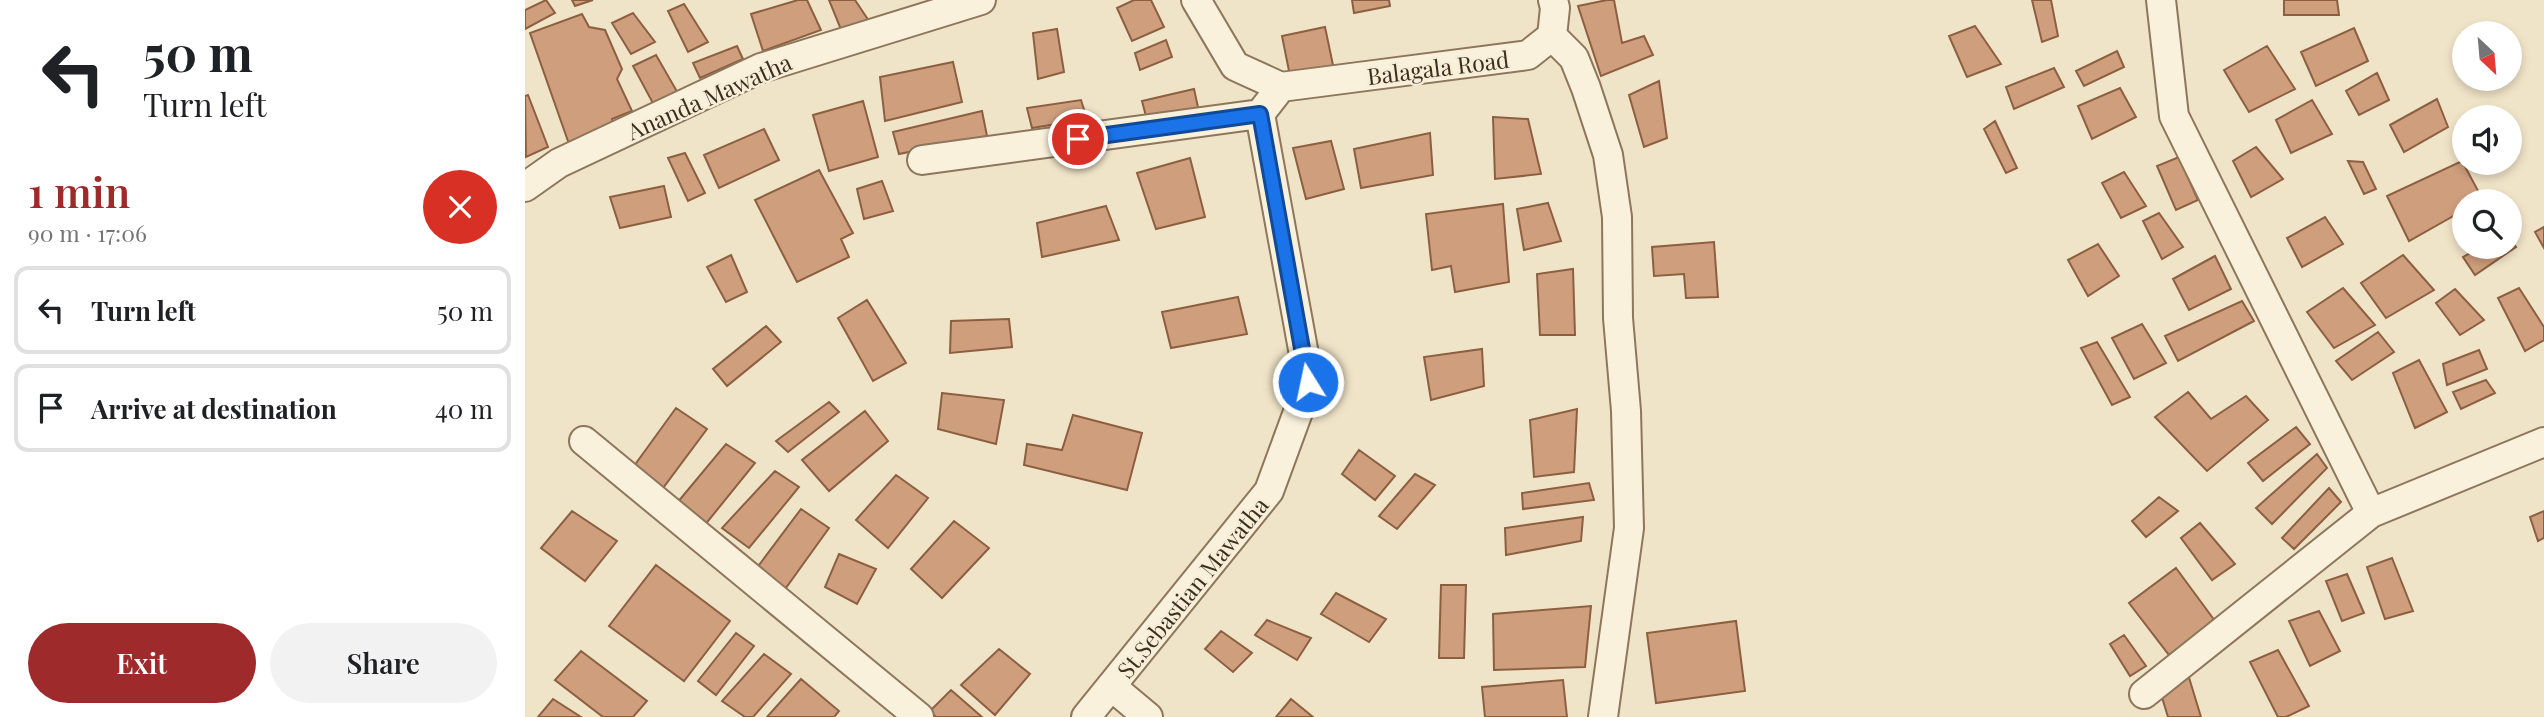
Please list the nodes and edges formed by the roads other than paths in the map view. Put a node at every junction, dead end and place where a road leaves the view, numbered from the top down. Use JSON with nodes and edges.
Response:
{"nodes":[{"id":1,"x":981,"y":0,"type":"edge"},
{"id":2,"x":1196,"y":0,"type":"edge"},
{"id":3,"x":1553,"y":0,"type":"edge"},
{"id":4,"x":2161,"y":0,"type":"edge"},
{"id":5,"x":1552,"y":36,"type":"junction"},
{"id":6,"x":1281,"y":87,"type":"junction"},
{"id":7,"x":1260,"y":114,"type":"junction"},
{"id":8,"x":922,"y":160,"type":"dead end"},
{"id":9,"x":525,"y":187,"type":"edge"},
{"id":10,"x":584,"y":441,"type":"dead end"},
{"id":11,"x":2544,"y":442,"type":"edge"},
{"id":12,"x":2371,"y":513,"type":"junction"},
{"id":13,"x":1111,"y":686,"type":"junction"},
{"id":14,"x":2144,"y":694,"type":"dead end"},
{"id":15,"x":919,"y":717,"type":"edge"},
{"id":16,"x":1086,"y":717,"type":"edge"},
{"id":17,"x":1148,"y":717,"type":"edge"},
{"id":18,"x":1603,"y":717,"type":"edge"}],
"edges":[{"from":1,"to":9,"type":"street","name":"Ananda Mawatha"},
{"from":2,"to":6,"type":"street"},
{"from":3,"to":5,"type":"street"},
{"from":4,"to":12,"type":"street"},
{"from":5,"to":6,"type":"street","name":"Balagala Road"},
{"from":5,"to":18,"type":"street"},
{"from":6,"to":7,"type":"street"},
{"from":7,"to":8,"type":"street"},
{"from":7,"to":13,"type":"street","name":"St.Sebastian Mawatha"},
{"from":10,"to":15,"type":"street"},
{"from":11,"to":12,"type":"street"},
{"from":12,"to":14,"type":"street"},
{"from":13,"to":16,"type":"street","name":"St.Sebastian Mawatha"},
{"from":13,"to":17,"type":"street"}]}
